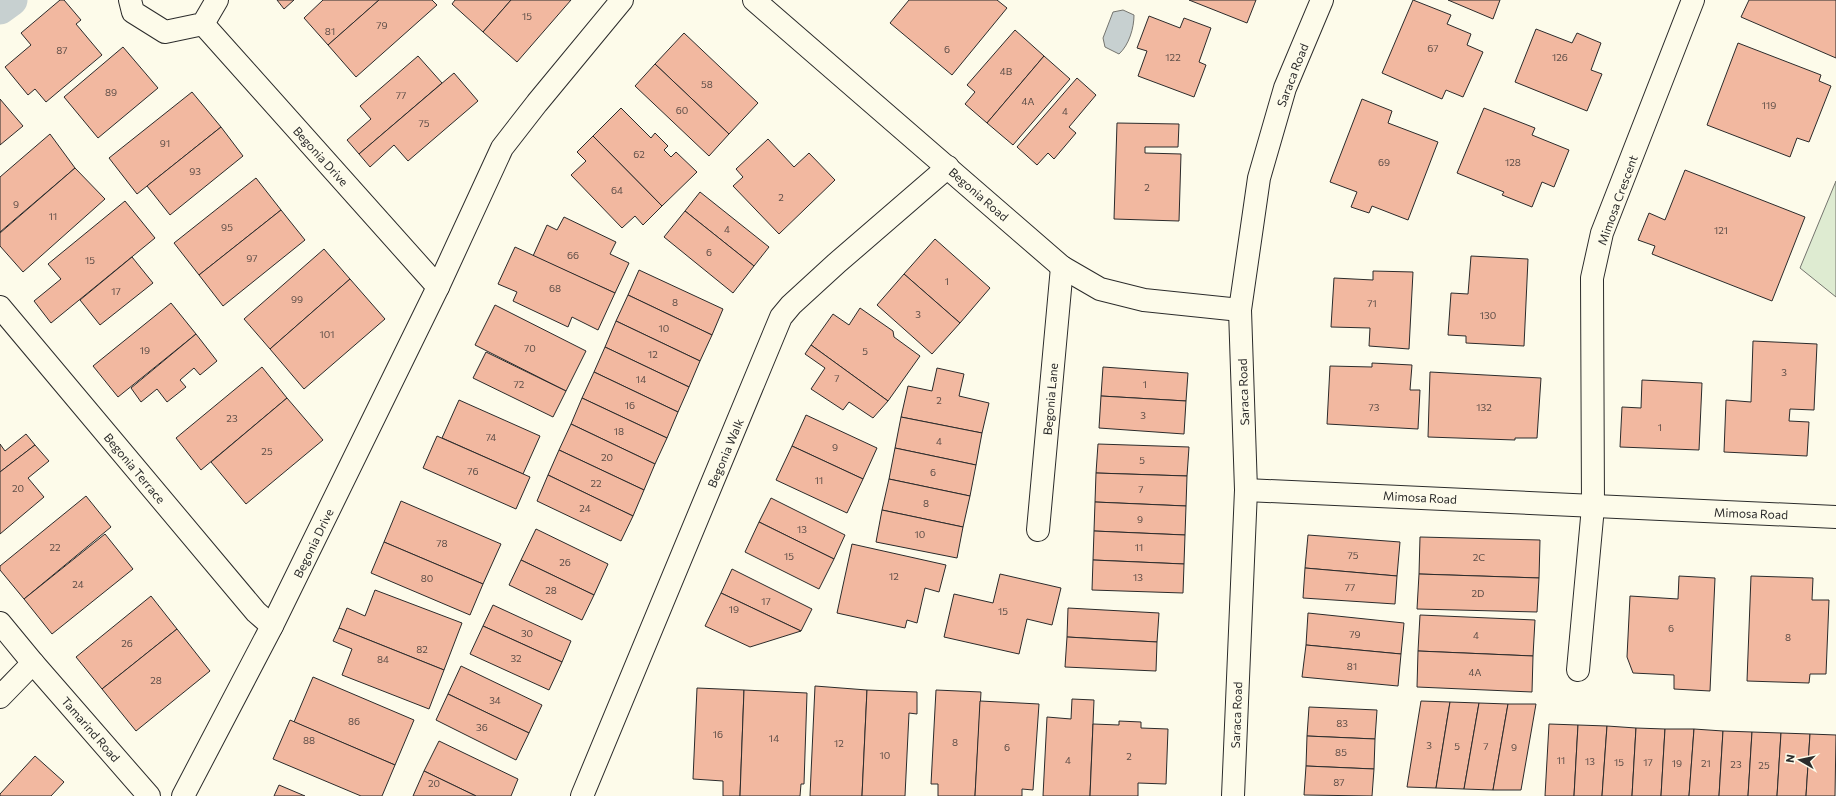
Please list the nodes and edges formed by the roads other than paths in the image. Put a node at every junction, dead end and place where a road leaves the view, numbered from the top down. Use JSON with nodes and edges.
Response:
{"nodes":[{"id":1,"x":130,"y":0,"type":"edge"},
{"id":2,"x":217,"y":0,"type":"edge"},
{"id":3,"x":622,"y":0,"type":"edge"},
{"id":4,"x":754,"y":0,"type":"edge"},
{"id":5,"x":1322,"y":0,"type":"edge"},
{"id":6,"x":1693,"y":0,"type":"edge"},
{"id":7,"x":203,"y":24,"type":"junction"},
{"id":8,"x":948,"y":167,"type":"junction"},
{"id":9,"x":1062,"y":267,"type":"junction"},
{"id":10,"x":438,"y":288,"type":"junction"},
{"id":11,"x":0,"y":307,"type":"edge"},
{"id":12,"x":1240,"y":310,"type":"junction"},
{"id":13,"x":1246,"y":490,"type":"junction"},
{"id":14,"x":1593,"y":506,"type":"junction"},
{"id":15,"x":1836,"y":517,"type":"edge"},
{"id":16,"x":1038,"y":530,"type":"dead end"},
{"id":17,"x":0,"y":623,"type":"edge"},
{"id":18,"x":272,"y":626,"type":"junction"},
{"id":19,"x":33,"y":663,"type":"junction"},
{"id":20,"x":1578,"y":670,"type":"dead end"},
{"id":21,"x":0,"y":697,"type":"edge"},
{"id":22,"x":149,"y":796,"type":"edge"},
{"id":23,"x":183,"y":796,"type":"edge"},
{"id":24,"x":582,"y":796,"type":"edge"},
{"id":25,"x":1233,"y":796,"type":"edge"}],
"edges":[{"from":1,"to":7,"type":"street"},
{"from":2,"to":7,"type":"street"},
{"from":3,"to":10,"type":"street","name":"Begonia Drive"},
{"from":4,"to":8,"type":"street","name":"Begonia Road"},
{"from":5,"to":12,"type":"street","name":"Saraca Road"},
{"from":6,"to":14,"type":"street","name":"Mimosa Crescent"},
{"from":7,"to":10,"type":"street","name":"Begonia Drive"},
{"from":8,"to":9,"type":"street","name":"Begonia Road"},
{"from":8,"to":24,"type":"street","name":"Begonia Walk"},
{"from":9,"to":12,"type":"street","name":"Begonia Road"},
{"from":9,"to":16,"type":"street","name":"Begonia Lane"},
{"from":10,"to":18,"type":"street","name":"Begonia Drive"},
{"from":11,"to":18,"type":"street","name":"Begonia Terrace"},
{"from":12,"to":13,"type":"street","name":"Saraca Road"},
{"from":13,"to":14,"type":"street","name":"Mimosa Road"},
{"from":13,"to":25,"type":"street","name":"Saraca Road"},
{"from":14,"to":15,"type":"street","name":"Mimosa Road"},
{"from":14,"to":20,"type":"street"},
{"from":17,"to":19,"type":"street","name":"Tamarind Road"},
{"from":18,"to":23,"type":"street","name":"Begonia Drive"},
{"from":19,"to":21,"type":"street"},
{"from":19,"to":22,"type":"street","name":"Tamarind Road"}]}
